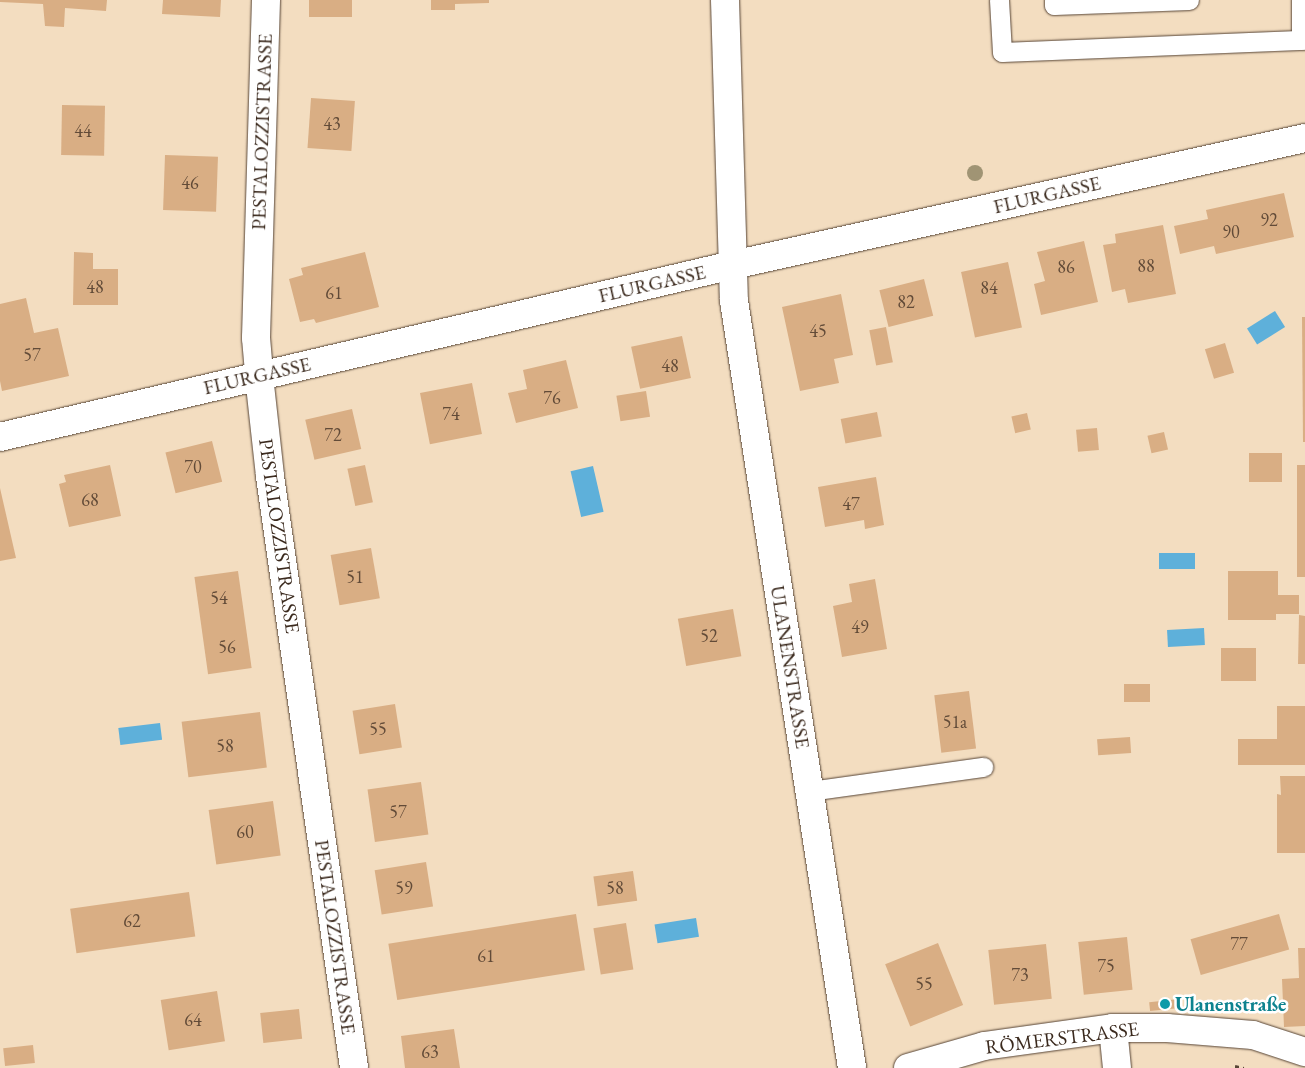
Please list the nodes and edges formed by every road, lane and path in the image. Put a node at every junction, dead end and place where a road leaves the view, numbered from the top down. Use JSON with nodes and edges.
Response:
{"nodes":[{"id":1,"x":266,"y":0,"type":"edge"},
{"id":2,"x":725,"y":0,"type":"edge"},
{"id":3,"x":999,"y":0,"type":"edge"},
{"id":4,"x":1054,"y":0,"type":"edge"},
{"id":5,"x":1189,"y":0,"type":"edge"},
{"id":6,"x":1301,"y":0,"type":"edge"},
{"id":7,"x":1303,"y":40,"type":"edge"},
{"id":8,"x":1305,"y":138,"type":"edge"},
{"id":9,"x":733,"y":265,"type":"junction"},
{"id":10,"x":258,"y":376,"type":"junction"},
{"id":11,"x":0,"y":438,"type":"edge"},
{"id":12,"x":983,"y":767,"type":"dead end"},
{"id":13,"x":809,"y":792,"type":"junction"},
{"id":14,"x":1113,"y":1028,"type":"junction"},
{"id":15,"x":1305,"y":1052,"type":"edge"},
{"id":16,"x":354,"y":1068,"type":"edge"},
{"id":17,"x":852,"y":1068,"type":"edge"},
{"id":18,"x":908,"y":1068,"type":"edge"},
{"id":19,"x":1117,"y":1068,"type":"edge"}],
"edges":[{"from":1,"to":10,"type":"street","name":"PESTALOZZISTRASSE"},
{"from":2,"to":9,"type":"street","name":"ULANENSTRASSE"},
{"from":3,"to":7,"type":"lane"},
{"from":4,"to":5,"type":"lane"},
{"from":6,"to":7,"type":"lane"},
{"from":8,"to":9,"type":"street","name":"FLURGASSE"},
{"from":9,"to":10,"type":"street","name":"FLURGASSE"},
{"from":9,"to":13,"type":"street","name":"ULANENSTRASSE"},
{"from":10,"to":11,"type":"street","name":"FLURGASSE"},
{"from":10,"to":16,"type":"street","name":"PESTALOZZISTRASSE"},
{"from":12,"to":13,"type":"lane"},
{"from":13,"to":17,"type":"street","name":"ULANENSTRASSE"},
{"from":14,"to":15,"type":"street","name":"RÖMERSTRASSE"},
{"from":14,"to":18,"type":"street","name":"RÖMERSTRASSE"},
{"from":14,"to":19,"type":"street"}]}
